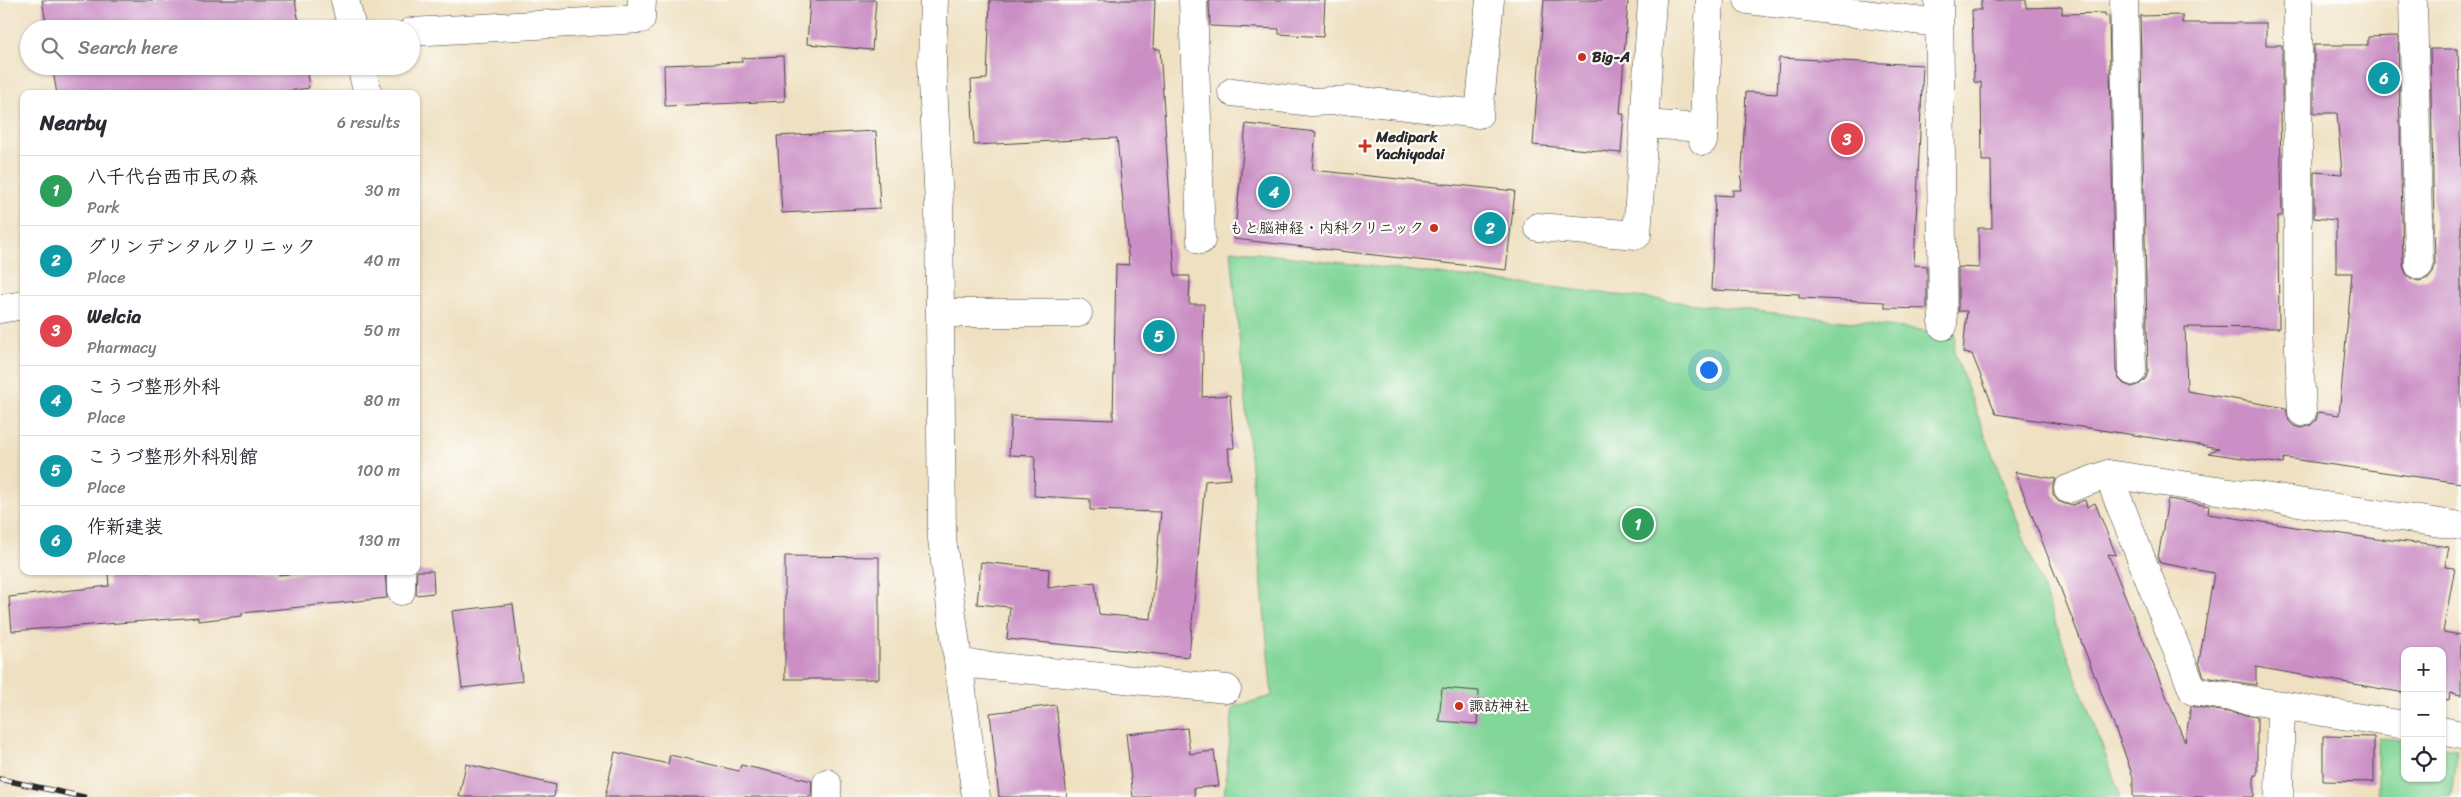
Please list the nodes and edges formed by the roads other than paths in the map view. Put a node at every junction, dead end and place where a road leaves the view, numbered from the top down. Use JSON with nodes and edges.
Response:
{"nodes":[{"id":1,"x":345,"y":0,"type":"edge"},
{"id":2,"x":642,"y":0,"type":"edge"},
{"id":3,"x":934,"y":0,"type":"edge"},
{"id":4,"x":1193,"y":0,"type":"edge"},
{"id":5,"x":1490,"y":0,"type":"edge"},
{"id":6,"x":1652,"y":0,"type":"edge"},
{"id":7,"x":1710,"y":0,"type":"edge"},
{"id":8,"x":1748,"y":0,"type":"edge"},
{"id":9,"x":2124,"y":0,"type":"edge"},
{"id":10,"x":2298,"y":0,"type":"edge"},
{"id":11,"x":2413,"y":0,"type":"edge"},
{"id":12,"x":1832,"y":5,"type":"edge"},
{"id":13,"x":1939,"y":12,"type":"edge"},
{"id":14,"x":350,"y":20,"type":"edge"},
{"id":15,"x":420,"y":31,"type":"edge"},
{"id":16,"x":363,"y":75,"type":"edge"},
{"id":17,"x":367,"y":90,"type":"edge"},
{"id":18,"x":1232,"y":92,"type":"dead end"},
{"id":19,"x":1644,"y":124,"type":"junction"},
{"id":20,"x":1538,"y":227,"type":"dead end"},
{"id":21,"x":1201,"y":240,"type":"dead end"},
{"id":22,"x":2419,"y":265,"type":"dead end"},
{"id":23,"x":20,"y":306,"type":"edge"},
{"id":24,"x":0,"y":309,"type":"edge"},
{"id":25,"x":940,"y":313,"type":"junction"},
{"id":26,"x":1078,"y":313,"type":"dead end"},
{"id":27,"x":1943,"y":326,"type":"dead end"},
{"id":28,"x":2132,"y":371,"type":"dead end"},
{"id":29,"x":2302,"y":412,"type":"dead end"},
{"id":30,"x":2108,"y":474,"type":"junction"},
{"id":31,"x":2068,"y":488,"type":"dead end"},
{"id":32,"x":2461,"y":526,"type":"edge"},
{"id":33,"x":959,"y":663,"type":"junction"},
{"id":34,"x":1227,"y":689,"type":"dead end"},
{"id":35,"x":2280,"y":705,"type":"junction"},
{"id":36,"x":2401,"y":724,"type":"edge"},
{"id":37,"x":2446,"y":732,"type":"edge"},
{"id":38,"x":2461,"y":735,"type":"edge"},
{"id":39,"x":976,"y":797,"type":"edge"},
{"id":40,"x":2279,"y":797,"type":"edge"}],
"edges":[{"from":1,"to":14,"type":"street"},
{"from":2,"to":15,"type":"street"},
{"from":3,"to":25,"type":"street"},
{"from":4,"to":21,"type":"street"},
{"from":5,"to":18,"type":"street"},
{"from":6,"to":19,"type":"street"},
{"from":7,"to":19,"type":"street"},
{"from":8,"to":12,"type":"street"},
{"from":9,"to":28,"type":"street"},
{"from":10,"to":29,"type":"street"},
{"from":11,"to":22,"type":"street"},
{"from":12,"to":13,"type":"street"},
{"from":13,"to":27,"type":"street"},
{"from":16,"to":17,"type":"street"},
{"from":19,"to":20,"type":"street"},
{"from":23,"to":24,"type":"street"},
{"from":25,"to":26,"type":"street"},
{"from":25,"to":33,"type":"street"},
{"from":30,"to":31,"type":"street"},
{"from":30,"to":32,"type":"street"},
{"from":30,"to":35,"type":"street"},
{"from":33,"to":34,"type":"street"},
{"from":33,"to":39,"type":"street"},
{"from":35,"to":36,"type":"street"},
{"from":35,"to":40,"type":"street"},
{"from":37,"to":38,"type":"street"}]}
